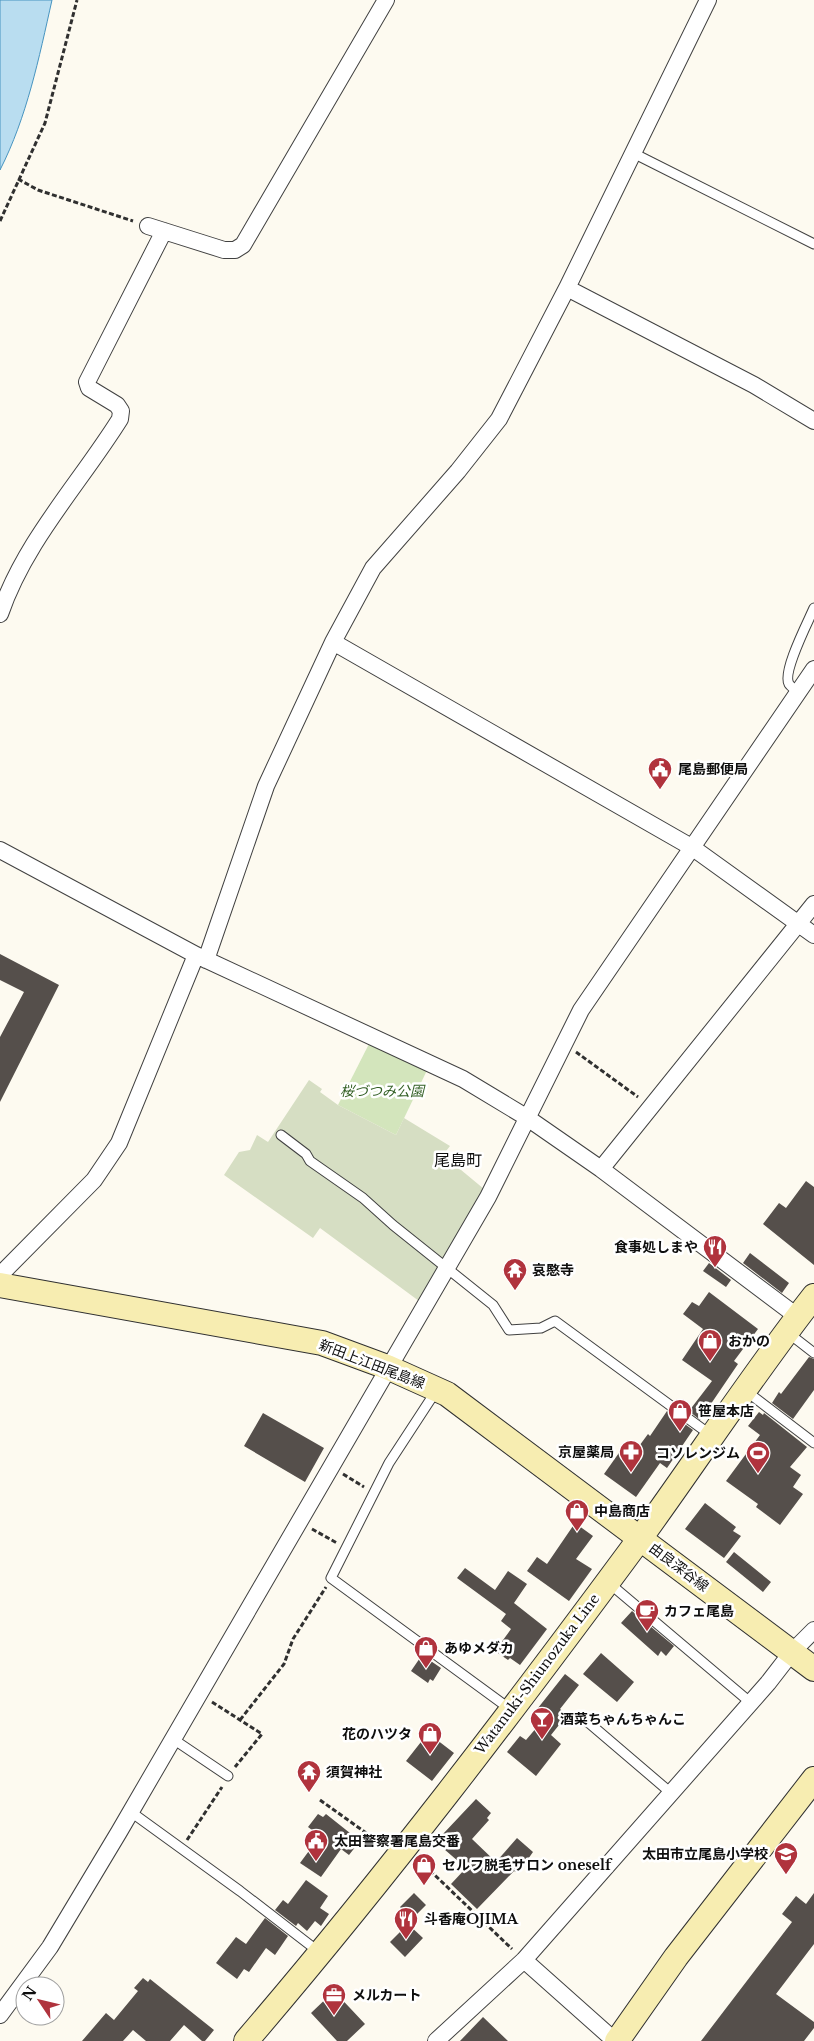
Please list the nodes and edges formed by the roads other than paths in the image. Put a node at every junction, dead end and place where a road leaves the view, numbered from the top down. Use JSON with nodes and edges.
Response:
{"nodes":[{"id":1,"x":386,"y":0,"type":"edge"},
{"id":2,"x":708,"y":0,"type":"edge"},
{"id":3,"x":633,"y":153,"type":"junction"},
{"id":4,"x":148,"y":226,"type":"road end"},
{"id":5,"x":164,"y":231,"type":"junction"},
{"id":6,"x":814,"y":244,"type":"edge"},
{"id":7,"x":567,"y":288,"type":"junction"},
{"id":8,"x":814,"y":421,"type":"edge"},
{"id":9,"x":814,"y":608,"type":"edge"},
{"id":10,"x":0,"y":614,"type":"edge"},
{"id":11,"x":333,"y":642,"type":"junction"},
{"id":12,"x":814,"y":669,"type":"edge"},
{"id":13,"x":798,"y":692,"type":"junction"},
{"id":14,"x":693,"y":848,"type":"junction"},
{"id":15,"x":0,"y":850,"type":"edge"},
{"id":16,"x":814,"y":904,"type":"edge"},
{"id":17,"x":799,"y":924,"type":"junction"},
{"id":18,"x":814,"y":936,"type":"edge"},
{"id":19,"x":201,"y":958,"type":"junction"},
{"id":20,"x":526,"y":1117,"type":"junction"},
{"id":21,"x":282,"y":1135,"type":"dead end"},
{"id":22,"x":601,"y":1169,"type":"junction"},
{"id":23,"x":446,"y":1267,"type":"junction"},
{"id":24,"x":0,"y":1275,"type":"edge"},
{"id":25,"x":0,"y":1285,"type":"edge"},
{"id":26,"x":814,"y":1296,"type":"edge"},
{"id":27,"x":792,"y":1325,"type":"junction"},
{"id":28,"x":814,"y":1354,"type":"edge"},
{"id":29,"x":387,"y":1367,"type":"junction"},
{"id":30,"x":437,"y":1389,"type":"junction"},
{"id":31,"x":746,"y":1390,"type":"junction"},
{"id":32,"x":713,"y":1436,"type":"junction"},
{"id":33,"x":814,"y":1443,"type":"edge"},
{"id":34,"x":640,"y":1538,"type":"junction"},
{"id":35,"x":607,"y":1582,"type":"junction"},
{"id":36,"x":814,"y":1630,"type":"edge"},
{"id":37,"x":792,"y":1652,"type":"junction"},
{"id":38,"x":814,"y":1669,"type":"edge"},
{"id":39,"x":751,"y":1703,"type":"junction"},
{"id":40,"x":511,"y":1709,"type":"junction"},
{"id":41,"x":582,"y":1717,"type":"dead end"},
{"id":42,"x":172,"y":1740,"type":"junction"},
{"id":43,"x":228,"y":1776,"type":"road end"},
{"id":44,"x":814,"y":1779,"type":"edge"},
{"id":45,"x":671,"y":1794,"type":"junction"},
{"id":46,"x":131,"y":1812,"type":"junction"},
{"id":47,"x":321,"y":1954,"type":"junction"},
{"id":48,"x":524,"y":1960,"type":"junction"},
{"id":49,"x":0,"y":2015,"type":"edge"},
{"id":50,"x":246,"y":2041,"type":"edge"},
{"id":51,"x":436,"y":2041,"type":"edge"},
{"id":52,"x":616,"y":2041,"type":"edge"}],
"edges":[{"from":1,"to":5,"type":"street"},
{"from":2,"to":3,"type":"street"},
{"from":3,"to":6,"type":"lane"},
{"from":3,"to":7,"type":"street"},
{"from":4,"to":5,"type":"street"},
{"from":5,"to":10,"type":"street"},
{"from":7,"to":8,"type":"street"},
{"from":7,"to":11,"type":"street"},
{"from":9,"to":13,"type":"lane"},
{"from":11,"to":14,"type":"street"},
{"from":11,"to":19,"type":"street"},
{"from":12,"to":13,"type":"street"},
{"from":13,"to":14,"type":"street"},
{"from":14,"to":17,"type":"street"},
{"from":14,"to":20,"type":"street"},
{"from":15,"to":19,"type":"street"},
{"from":16,"to":17,"type":"street"},
{"from":17,"to":18,"type":"street"},
{"from":17,"to":22,"type":"street"},
{"from":19,"to":20,"type":"street"},
{"from":19,"to":24,"type":"street"},
{"from":20,"to":22,"type":"street"},
{"from":20,"to":23,"type":"street"},
{"from":21,"to":23,"type":"lane"},
{"from":22,"to":27,"type":"street"},
{"from":23,"to":29,"type":"street"},
{"from":23,"to":32,"type":"lane"},
{"from":25,"to":29,"type":"main road","name":"新田上江田尾島線"},
{"from":26,"to":27,"type":"main road","name":"Watanuki-Shiunozuka Line"},
{"from":27,"to":28,"type":"lane"},
{"from":27,"to":31,"type":"main road","name":"Watanuki-Shiunozuka Line"},
{"from":29,"to":30,"type":"main road","name":"新田上江田尾島線"},
{"from":29,"to":42,"type":"street"},
{"from":30,"to":34,"type":"main road","name":"新田上江田尾島線"},
{"from":30,"to":40,"type":"lane"},
{"from":31,"to":32,"type":"main road","name":"Watanuki-Shiunozuka Line"},
{"from":31,"to":33,"type":"lane"},
{"from":32,"to":34,"type":"main road","name":"Watanuki-Shiunozuka Line"},
{"from":34,"to":35,"type":"main road","name":"Watanuki-Shiunozuka Line"},
{"from":34,"to":37,"type":"main road","name":"由良深谷線"},
{"from":35,"to":39,"type":"lane"},
{"from":35,"to":40,"type":"main road","name":"Watanuki-Shiunozuka Line"},
{"from":36,"to":37,"type":"street"},
{"from":37,"to":38,"type":"main road","name":"由良深谷線"},
{"from":37,"to":39,"type":"street"},
{"from":39,"to":45,"type":"street"},
{"from":40,"to":47,"type":"main road","name":"Watanuki-Shiunozuka Line"},
{"from":41,"to":45,"type":"lane"},
{"from":42,"to":43,"type":"lane"},
{"from":42,"to":46,"type":"street"},
{"from":44,"to":52,"type":"main road"},
{"from":45,"to":48,"type":"street"},
{"from":46,"to":47,"type":"lane"},
{"from":46,"to":49,"type":"street"},
{"from":47,"to":50,"type":"main road","name":"Watanuki-Shiunozuka Line"},
{"from":48,"to":51,"type":"street"},
{"from":48,"to":52,"type":"street"}]}
